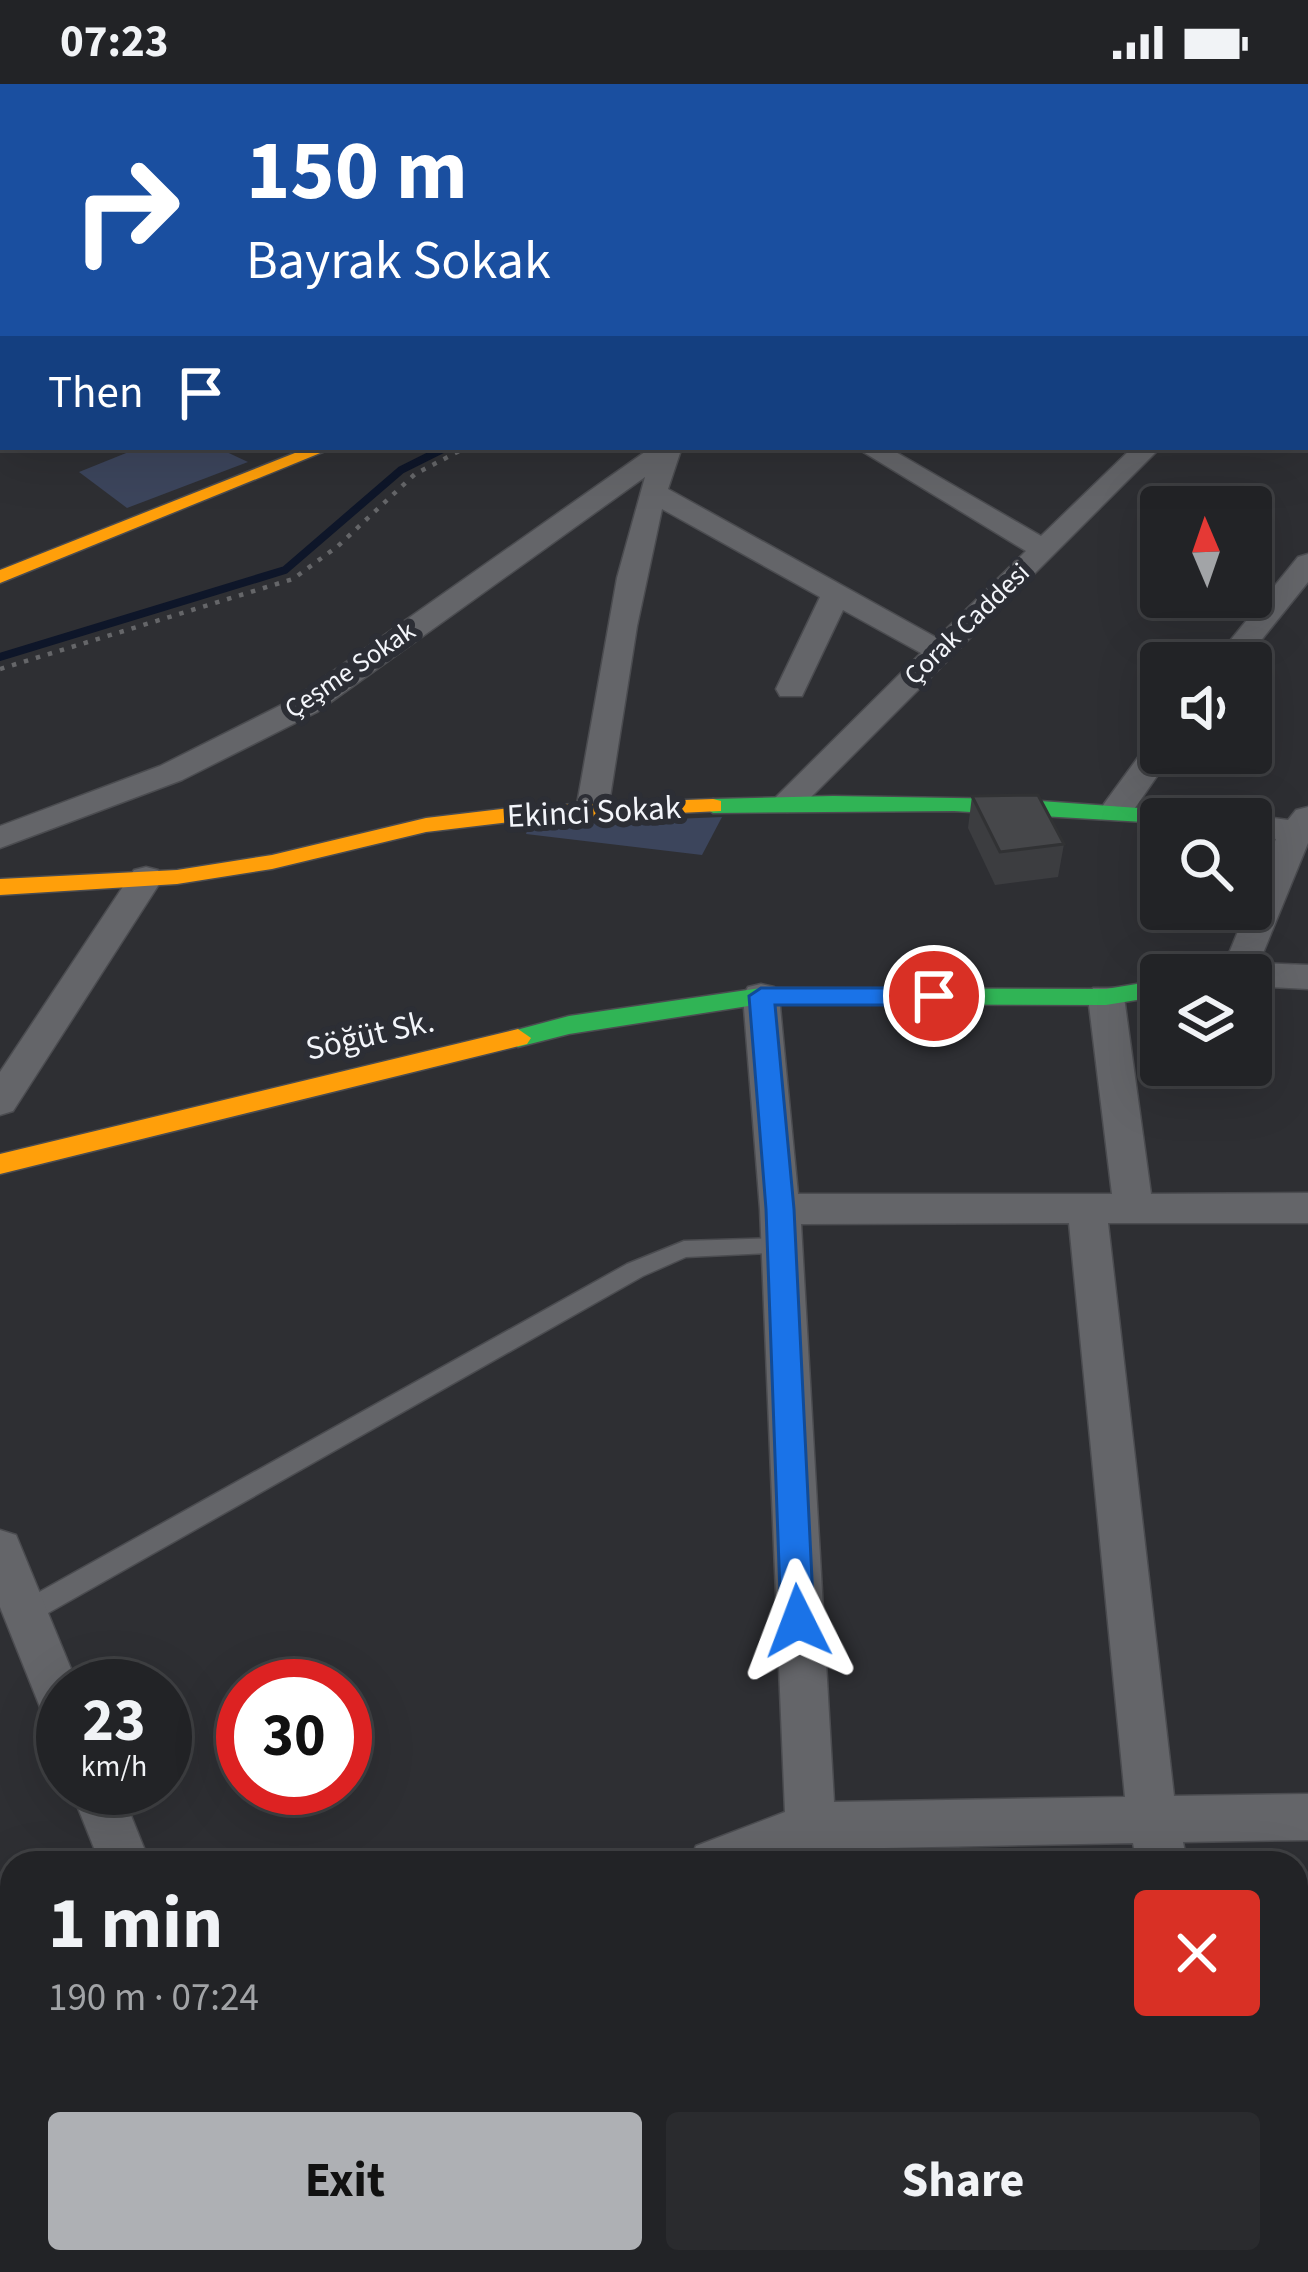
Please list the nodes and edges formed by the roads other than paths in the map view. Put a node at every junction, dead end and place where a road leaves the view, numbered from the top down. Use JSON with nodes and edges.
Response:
{"nodes":[{"id":1,"x":318,"y":450,"type":"edge"},
{"id":2,"x":665,"y":450,"type":"edge"},
{"id":3,"x":668,"y":450,"type":"edge"},
{"id":4,"x":873,"y":450,"type":"edge"},
{"id":5,"x":1145,"y":450,"type":"edge"},
{"id":6,"x":652,"y":492,"type":"junction"},
{"id":7,"x":1043,"y":549,"type":"junction"},
{"id":8,"x":1308,"y":563,"type":"edge"},
{"id":9,"x":0,"y":577,"type":"edge"},
{"id":10,"x":836,"y":593,"type":"junction"},
{"id":11,"x":1296,"y":598,"type":"edge"},
{"id":12,"x":1249,"y":642,"type":"edge"},
{"id":13,"x":939,"y":651,"type":"junction"},
{"id":14,"x":790,"y":689,"type":"dead end"},
{"id":15,"x":1142,"y":774,"type":"edge"},
{"id":16,"x":787,"y":802,"type":"junction"},
{"id":17,"x":592,"y":810,"type":"junction"},
{"id":18,"x":1115,"y":811,"type":"junction"},
{"id":19,"x":1140,"y":814,"type":"edge"},
{"id":20,"x":1272,"y":825,"type":"edge"},
{"id":21,"x":1304,"y":827,"type":"edge"},
{"id":22,"x":0,"y":838,"type":"edge"},
{"id":23,"x":146,"y":878,"type":"junction"},
{"id":24,"x":0,"y":887,"type":"edge"},
{"id":25,"x":1244,"y":954,"type":"edge"},
{"id":26,"x":1272,"y":976,"type":"edge"},
{"id":27,"x":1308,"y":977,"type":"edge"},
{"id":28,"x":1140,"y":991,"type":"edge"},
{"id":29,"x":761,"y":996,"type":"junction"},
{"id":30,"x":1106,"y":997,"type":"junction"},
{"id":31,"x":0,"y":1102,"type":"edge"},
{"id":32,"x":0,"y":1164,"type":"edge"},
{"id":33,"x":1087,"y":1208,"type":"junction"},
{"id":34,"x":1133,"y":1208,"type":"junction"},
{"id":35,"x":1308,"y":1208,"type":"edge"},
{"id":36,"x":780,"y":1227,"type":"junction"},
{"id":37,"x":0,"y":1550,"type":"edge"},
{"id":38,"x":25,"y":1613,"type":"junction"},
{"id":39,"x":44,"y":1659,"type":"edge"},
{"id":40,"x":106,"y":1815,"type":"edge"},
{"id":41,"x":1308,"y":1817,"type":"edge"},
{"id":42,"x":1157,"y":1840,"type":"edge"},
{"id":43,"x":810,"y":1845,"type":"edge"},
{"id":44,"x":120,"y":1851,"type":"edge"},
{"id":45,"x":778,"y":1851,"type":"edge"}],
"edges":[{"from":1,"to":9,"type":"street"},
{"from":2,"to":22,"type":"street","name":"Çeşme Sokak"},
{"from":3,"to":6,"type":"street"},
{"from":4,"to":7,"type":"street"},
{"from":5,"to":7,"type":"street","name":"Çorak Caddesi"},
{"from":6,"to":10,"type":"street"},
{"from":6,"to":17,"type":"street"},
{"from":7,"to":13,"type":"street","name":"Çorak Caddesi"},
{"from":8,"to":11,"type":"street"},
{"from":10,"to":13,"type":"street"},
{"from":10,"to":14,"type":"street"},
{"from":11,"to":12,"type":"street"},
{"from":13,"to":16,"type":"street","name":"Çorak Caddesi"},
{"from":15,"to":18,"type":"street"},
{"from":16,"to":17,"type":"street","name":"Ekinci Sokak"},
{"from":16,"to":18,"type":"street","name":"Ekinci Sokak"},
{"from":17,"to":23,"type":"street","name":"Ekinci Sokak"},
{"from":18,"to":19,"type":"street","name":"Ekinci Sokak"},
{"from":20,"to":21,"type":"street"},
{"from":21,"to":25,"type":"street"},
{"from":23,"to":24,"type":"street","name":"Ekinci Sokak"},
{"from":23,"to":31,"type":"street"},
{"from":26,"to":27,"type":"street"},
{"from":28,"to":30,"type":"street","name":"Söğüt Sk."},
{"from":29,"to":30,"type":"street","name":"Söğüt Sk."},
{"from":29,"to":32,"type":"street","name":"Söğüt Sk."},
{"from":29,"to":36,"type":"street"},
{"from":30,"to":34,"type":"street"},
{"from":33,"to":34,"type":"street"},
{"from":33,"to":36,"type":"street"},
{"from":33,"to":42,"type":"street"},
{"from":34,"to":35,"type":"street"},
{"from":36,"to":38,"type":"lane"},
{"from":36,"to":43,"type":"street"},
{"from":37,"to":38,"type":"street"},
{"from":38,"to":39,"type":"street"},
{"from":40,"to":44,"type":"street"},
{"from":41,"to":42,"type":"street"},
{"from":42,"to":43,"type":"street"},
{"from":43,"to":45,"type":"street"}]}
